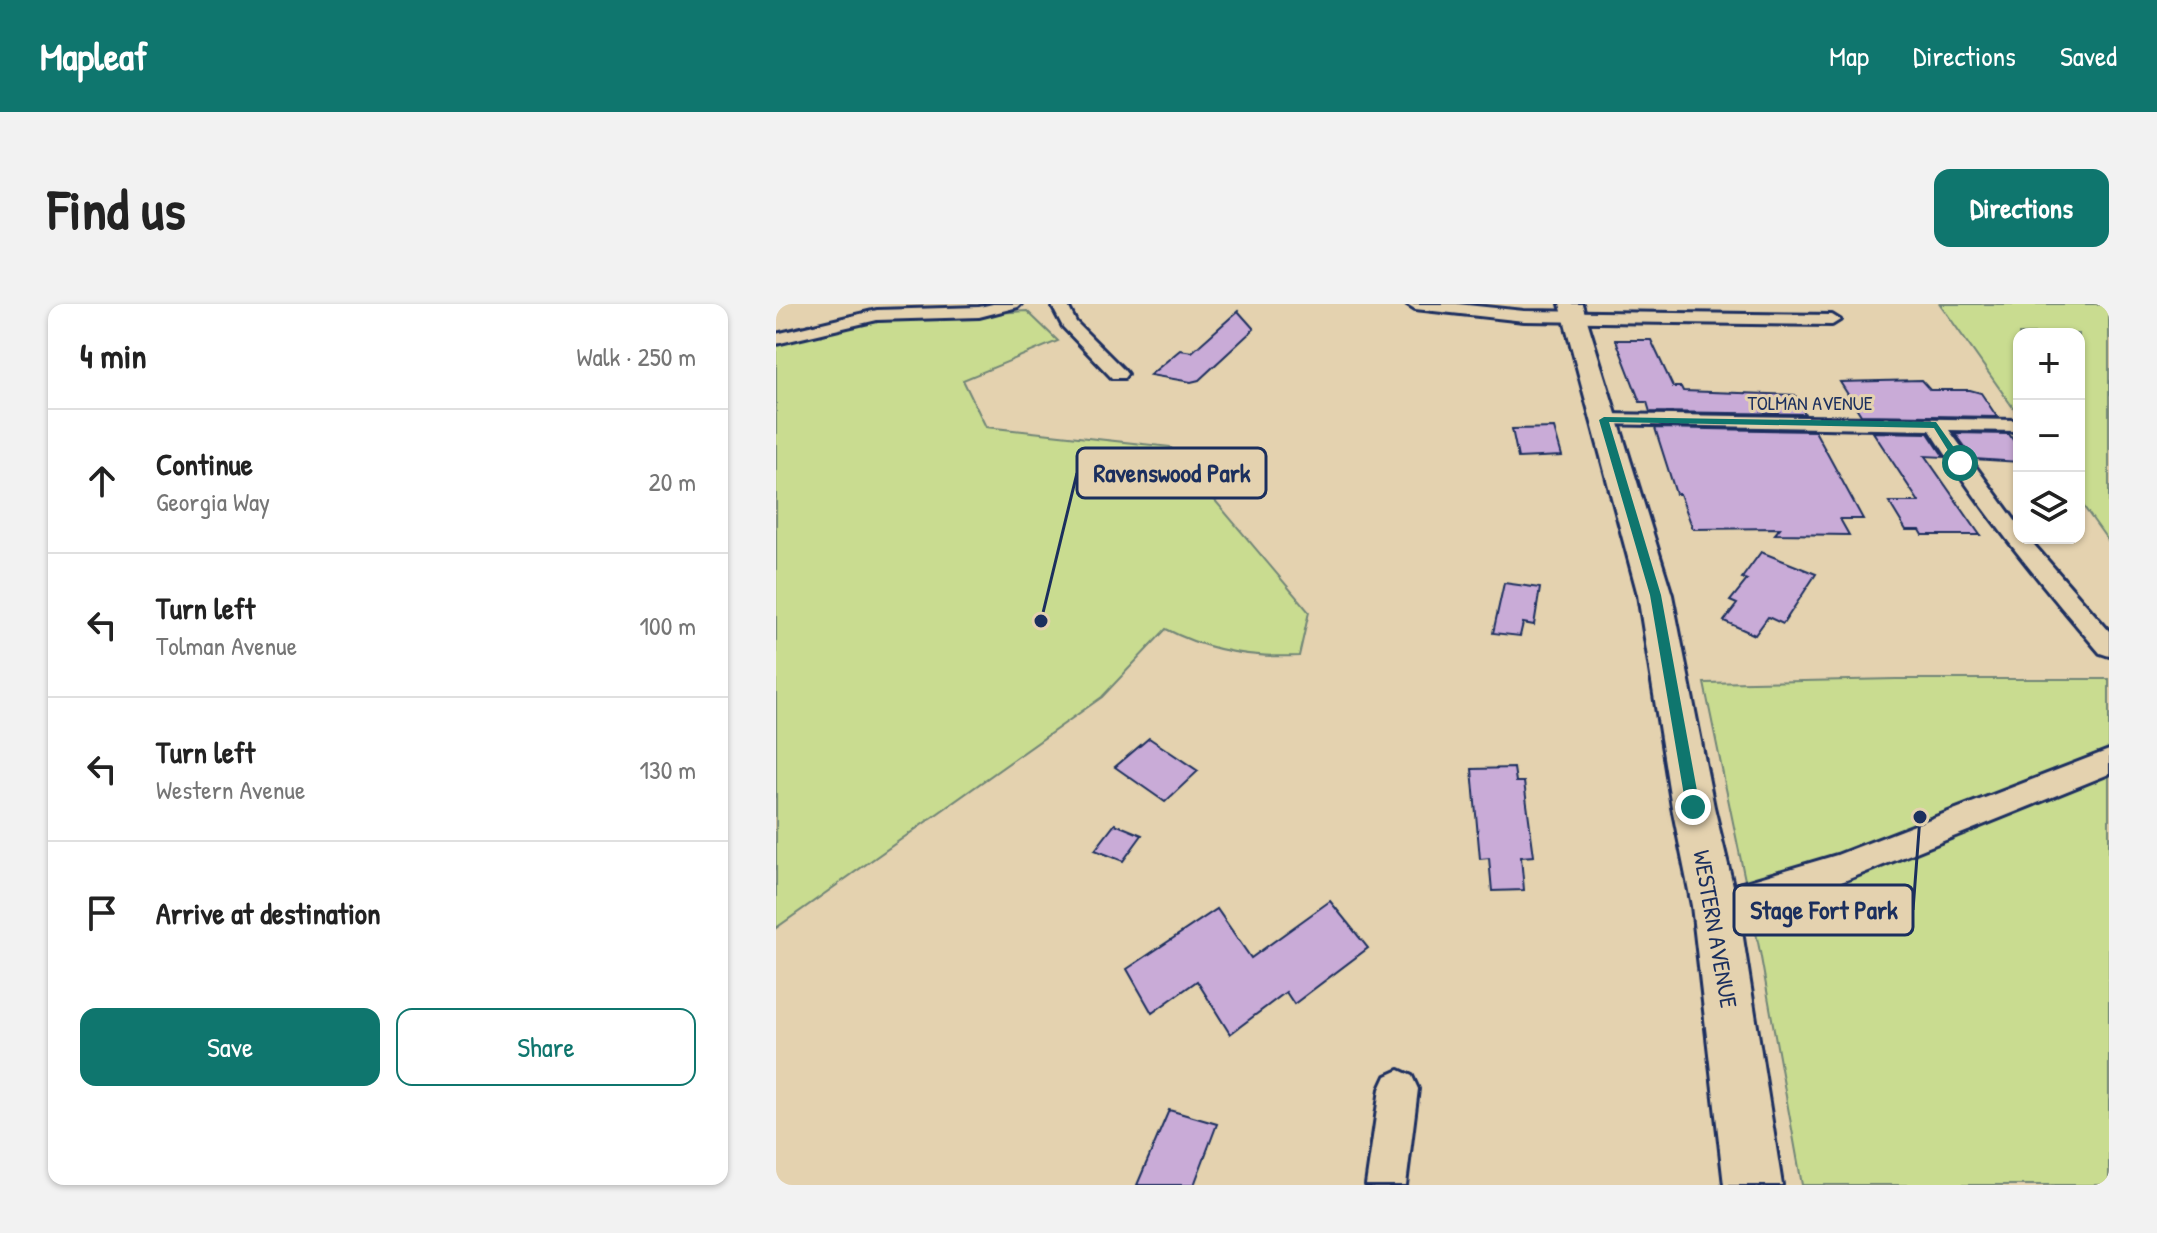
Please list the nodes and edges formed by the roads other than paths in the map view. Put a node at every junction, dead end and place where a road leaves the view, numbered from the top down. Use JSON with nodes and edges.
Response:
{"nodes":[{"id":1,"x":1013,"y":304,"type":"edge"},
{"id":2,"x":1059,"y":304,"type":"edge"},
{"id":3,"x":1415,"y":304,"type":"edge"},
{"id":4,"x":1573,"y":310,"type":"edge"},
{"id":5,"x":1832,"y":320,"type":"dead end"},
{"id":6,"x":776,"y":339,"type":"edge"},
{"id":7,"x":1118,"y":374,"type":"dead end"},
{"id":8,"x":1604,"y":420,"type":"junction"},
{"id":9,"x":1936,"y":425,"type":"junction"},
{"id":10,"x":2013,"y":425,"type":"edge"},
{"id":11,"x":2109,"y":647,"type":"edge"},
{"id":12,"x":2109,"y":762,"type":"edge"},
{"id":13,"x":1715,"y":906,"type":"junction"},
{"id":14,"x":1399,"y":1089,"type":"dead end"},
{"id":15,"x":1386,"y":1185,"type":"edge"},
{"id":16,"x":1753,"y":1185,"type":"edge"}],
"edges":[{"from":1,"to":6,"type":"street"},
{"from":2,"to":7,"type":"street"},
{"from":3,"to":4,"type":"street"},
{"from":4,"to":5,"type":"street"},
{"from":4,"to":8,"type":"main road","name":"WESTERN AVENUE"},
{"from":8,"to":9,"type":"street","name":"TOLMAN AVENUE"},
{"from":8,"to":13,"type":"main road","name":"WESTERN AVENUE"},
{"from":9,"to":10,"type":"street","name":"TOLMAN AVENUE"},
{"from":9,"to":11,"type":"street"},
{"from":12,"to":13,"type":"street"},
{"from":13,"to":16,"type":"main road","name":"WESTERN AVENUE"},
{"from":14,"to":15,"type":"street"}]}
